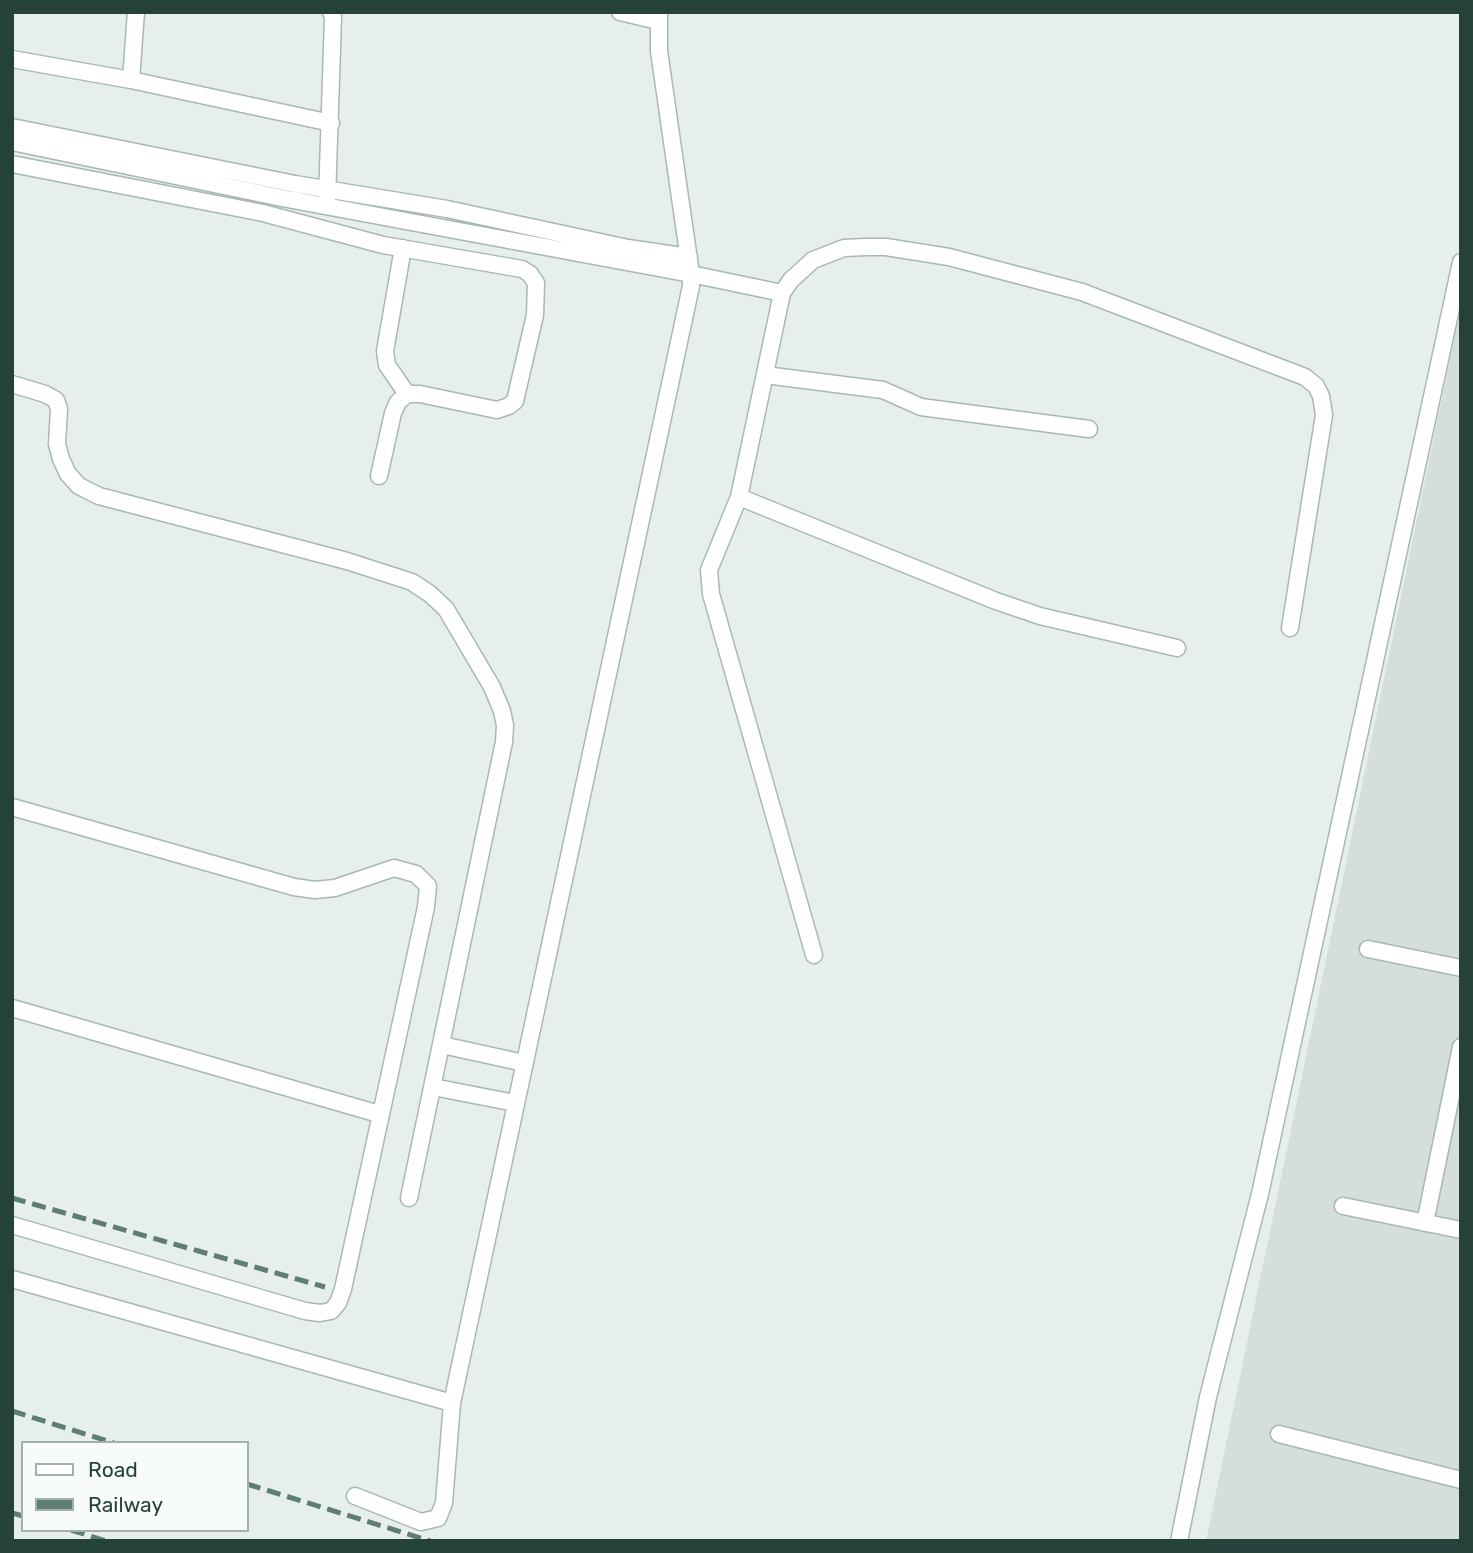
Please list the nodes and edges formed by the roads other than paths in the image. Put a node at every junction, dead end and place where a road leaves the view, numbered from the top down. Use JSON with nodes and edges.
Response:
{"nodes":[{"id":1,"x":136,"y":12,"type":"edge"},
{"id":2,"x":331,"y":12,"type":"edge"},
{"id":3,"x":620,"y":12,"type":"edge"},
{"id":4,"x":658,"y":17,"type":"edge"},
{"id":5,"x":12,"y":59,"type":"edge"},
{"id":6,"x":131,"y":80,"type":"junction"},
{"id":7,"x":331,"y":123,"type":"junction"},
{"id":8,"x":12,"y":127,"type":"edge"},
{"id":9,"x":12,"y":142,"type":"edge"},
{"id":10,"x":12,"y":164,"type":"edge"},
{"id":11,"x":328,"y":197,"type":"junction"},
{"id":12,"x":403,"y":248,"type":"junction"},
{"id":13,"x":1461,"y":262,"type":"edge"},
{"id":14,"x":690,"y":265,"type":"junction"},
{"id":15,"x":782,"y":293,"type":"junction"},
{"id":16,"x":765,"y":375,"type":"junction"},
{"id":17,"x":12,"y":384,"type":"edge"},
{"id":18,"x":407,"y":394,"type":"junction"},
{"id":19,"x":1089,"y":429,"type":"dead end"},
{"id":20,"x":379,"y":476,"type":"dead end"},
{"id":21,"x":739,"y":497,"type":"junction"},
{"id":22,"x":1290,"y":628,"type":"dead end"},
{"id":23,"x":1177,"y":648,"type":"dead end"},
{"id":24,"x":12,"y":807,"type":"edge"},
{"id":25,"x":1368,"y":949,"type":"dead end"},
{"id":26,"x":814,"y":955,"type":"dead end"},
{"id":27,"x":1461,"y":968,"type":"edge"},
{"id":28,"x":12,"y":1008,"type":"edge"},
{"id":29,"x":442,"y":1045,"type":"junction"},
{"id":30,"x":1461,"y":1046,"type":"edge"},
{"id":31,"x":524,"y":1063,"type":"junction"},
{"id":32,"x":433,"y":1087,"type":"junction"},
{"id":33,"x":515,"y":1103,"type":"junction"},
{"id":34,"x":379,"y":1114,"type":"junction"},
{"id":35,"x":409,"y":1198,"type":"dead end"},
{"id":36,"x":1343,"y":1206,"type":"dead end"},
{"id":37,"x":1425,"y":1223,"type":"junction"},
{"id":38,"x":12,"y":1225,"type":"edge"},
{"id":39,"x":1461,"y":1230,"type":"edge"},
{"id":40,"x":12,"y":1279,"type":"edge"},
{"id":41,"x":452,"y":1403,"type":"junction"},
{"id":42,"x":1279,"y":1434,"type":"dead end"},
{"id":43,"x":1461,"y":1480,"type":"edge"},
{"id":44,"x":355,"y":1496,"type":"dead end"},
{"id":45,"x":1179,"y":1541,"type":"edge"}],
"edges":[{"from":1,"to":6,"type":"lane"},
{"from":2,"to":7,"type":"lane"},
{"from":3,"to":4,"type":"lane"},
{"from":4,"to":14,"type":"lane"},
{"from":5,"to":6,"type":"lane"},
{"from":6,"to":7,"type":"lane"},
{"from":7,"to":11,"type":"lane"},
{"from":8,"to":11,"type":"lane"},
{"from":9,"to":11,"type":"lane"},
{"from":10,"to":12,"type":"lane"},
{"from":11,"to":14,"type":"lane"},
{"from":12,"to":18,"type":"lane"},
{"from":12,"to":18,"type":"lane"},
{"from":13,"to":45,"type":"lane"},
{"from":14,"to":15,"type":"lane"},
{"from":14,"to":31,"type":"lane"},
{"from":15,"to":16,"type":"lane"},
{"from":15,"to":22,"type":"lane"},
{"from":16,"to":19,"type":"lane"},
{"from":16,"to":21,"type":"lane"},
{"from":17,"to":29,"type":"lane"},
{"from":18,"to":20,"type":"lane"},
{"from":21,"to":23,"type":"lane"},
{"from":21,"to":26,"type":"lane"},
{"from":24,"to":34,"type":"lane"},
{"from":25,"to":27,"type":"lane"},
{"from":28,"to":34,"type":"lane"},
{"from":29,"to":31,"type":"lane"},
{"from":29,"to":32,"type":"lane"},
{"from":30,"to":37,"type":"lane"},
{"from":31,"to":33,"type":"lane"},
{"from":32,"to":33,"type":"lane"},
{"from":32,"to":35,"type":"lane"},
{"from":33,"to":41,"type":"lane"},
{"from":34,"to":38,"type":"lane"},
{"from":36,"to":37,"type":"lane"},
{"from":37,"to":39,"type":"lane"},
{"from":40,"to":41,"type":"lane"},
{"from":41,"to":44,"type":"lane"},
{"from":42,"to":43,"type":"lane"}]}
